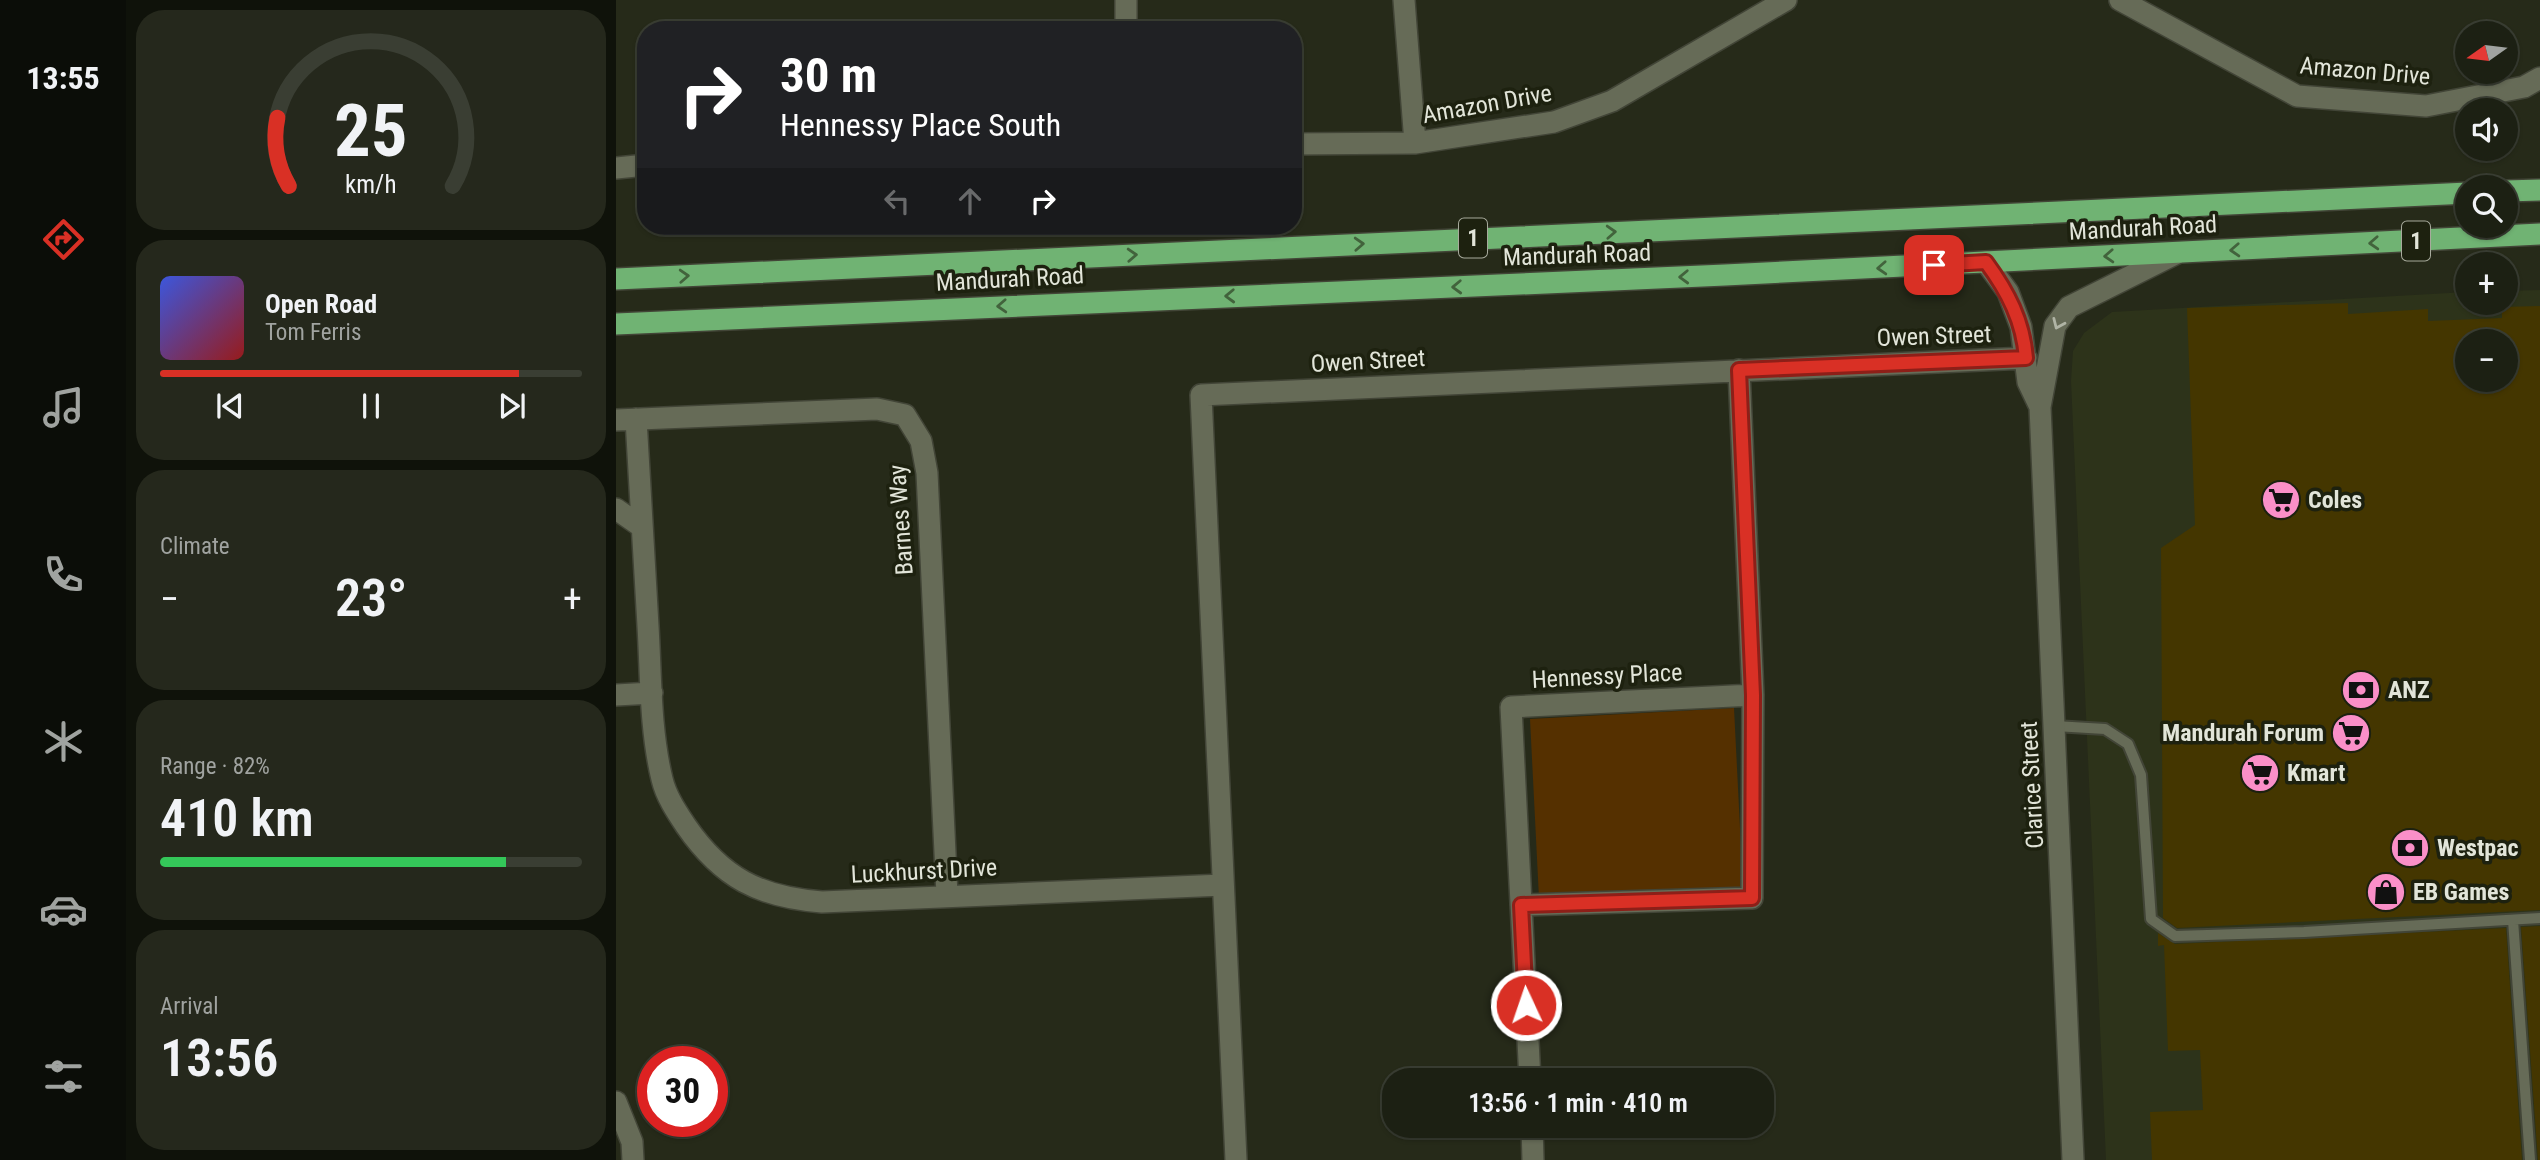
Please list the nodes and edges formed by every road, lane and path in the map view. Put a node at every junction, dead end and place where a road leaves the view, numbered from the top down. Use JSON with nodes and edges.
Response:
{"nodes":[{"id":1,"x":1126,"y":0,"type":"edge"},
{"id":2,"x":1404,"y":0,"type":"edge"},
{"id":3,"x":1786,"y":0,"type":"edge"},
{"id":4,"x":2120,"y":0,"type":"edge"},
{"id":5,"x":1126,"y":21,"type":"edge"},
{"id":6,"x":2540,"y":78,"type":"edge"},
{"id":7,"x":1415,"y":143,"type":"junction"},
{"id":8,"x":1302,"y":144,"type":"edge"},
{"id":9,"x":637,"y":165,"type":"edge"},
{"id":10,"x":616,"y":168,"type":"edge"},
{"id":11,"x":2540,"y":190,"type":"edge"},
{"id":12,"x":2518,"y":191,"type":"edge"},
{"id":13,"x":2455,"y":194,"type":"edge"},
{"id":14,"x":2540,"y":234,"type":"edge"},
{"id":15,"x":2177,"y":253,"type":"junction"},
{"id":16,"x":1986,"y":262,"type":"junction"},
{"id":17,"x":616,"y":279,"type":"edge"},
{"id":18,"x":616,"y":324,"type":"edge"},
{"id":19,"x":2026,"y":358,"type":"junction"},
{"id":20,"x":1739,"y":370,"type":"junction"},
{"id":21,"x":2040,"y":407,"type":"junction"},
{"id":22,"x":626,"y":420,"type":"edge"},
{"id":23,"x":616,"y":509,"type":"edge"},
{"id":24,"x":642,"y":527,"type":"junction"},
{"id":25,"x":652,"y":693,"type":"junction"},
{"id":26,"x":616,"y":695,"type":"edge"},
{"id":27,"x":1753,"y":695,"type":"junction"},
{"id":28,"x":2055,"y":726,"type":"junction"},
{"id":29,"x":1223,"y":885,"type":"junction"},
{"id":30,"x":947,"y":895,"type":"junction"},
{"id":31,"x":1521,"y":905,"type":"junction"},
{"id":32,"x":2540,"y":918,"type":"edge"},
{"id":33,"x":2513,"y":920,"type":"junction"},
{"id":34,"x":1529,"y":1068,"type":"edge"},
{"id":35,"x":616,"y":1102,"type":"edge"},
{"id":36,"x":1532,"y":1138,"type":"edge"},
{"id":37,"x":633,"y":1160,"type":"edge"},
{"id":38,"x":1237,"y":1160,"type":"edge"},
{"id":39,"x":1533,"y":1160,"type":"edge"},
{"id":40,"x":2073,"y":1160,"type":"edge"},
{"id":41,"x":2530,"y":1160,"type":"edge"}],
"edges":[{"from":1,"to":5,"type":"street"},
{"from":2,"to":7,"type":"street"},
{"from":3,"to":7,"type":"street","name":"Amazon Drive"},
{"from":4,"to":6,"type":"street","name":"Amazon Drive"},
{"from":7,"to":8,"type":"street","name":"Amazon Drive"},
{"from":9,"to":10,"type":"street"},
{"from":11,"to":12,"type":"highway"},
{"from":17,"to":13,"type":"highway","name":"Mandurah Road","number":"1","one_way":true},
{"from":14,"to":15,"type":"highway","name":"Mandurah Road","number":"1","one_way":true},
{"from":15,"to":16,"type":"highway","name":"Mandurah Road","number":"1","one_way":true},
{"from":15,"to":21,"type":"street","name":"Clarice Street","one_way":true},
{"from":16,"to":18,"type":"highway","name":"Mandurah Road","number":"1","one_way":true},
{"from":16,"to":19,"type":"street","name":"Clarice Street"},
{"from":19,"to":20,"type":"street","name":"Owen Street"},
{"from":19,"to":21,"type":"street","name":"Clarice Street"},
{"from":20,"to":27,"type":"street"},
{"from":20,"to":29,"type":"street","name":"Owen Street"},
{"from":21,"to":28,"type":"street","name":"Clarice Street"},
{"from":22,"to":24,"type":"street","name":"Luckhurst Drive"},
{"from":22,"to":30,"type":"street","name":"Barnes Way"},
{"from":23,"to":24,"type":"street"},
{"from":24,"to":25,"type":"street","name":"Luckhurst Drive"},
{"from":25,"to":26,"type":"street"},
{"from":25,"to":30,"type":"street","name":"Luckhurst Drive"},
{"from":27,"to":31,"type":"street"},
{"from":27,"to":31,"type":"street","name":"Hennessy Place"},
{"from":28,"to":33,"type":"lane"},
{"from":28,"to":40,"type":"street","name":"Clarice Street"},
{"from":29,"to":30,"type":"street","name":"Luckhurst Drive"},
{"from":29,"to":38,"type":"street"},
{"from":31,"to":34,"type":"street","name":"Hennessy Place"},
{"from":32,"to":33,"type":"lane"},
{"from":33,"to":41,"type":"lane"},
{"from":35,"to":37,"type":"street"},
{"from":36,"to":39,"type":"street"}]}
